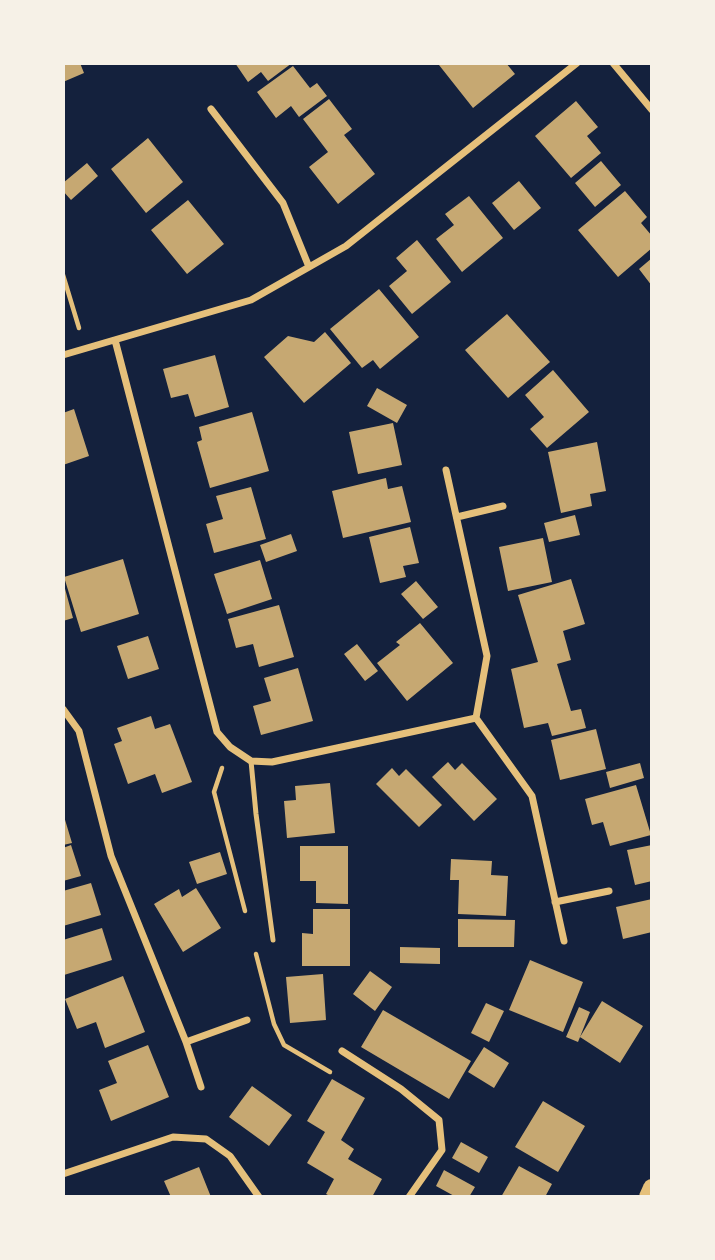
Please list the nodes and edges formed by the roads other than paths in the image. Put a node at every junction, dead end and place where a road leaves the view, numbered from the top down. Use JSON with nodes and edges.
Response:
{"nodes":[{"id":1,"x":578,"y":63,"type":"edge"},
{"id":2,"x":613,"y":63,"type":"edge"},
{"id":3,"x":211,"y":109,"type":"dead end"},
{"id":4,"x":652,"y":110,"type":"edge"},
{"id":5,"x":309,"y":267,"type":"junction"},
{"id":6,"x":115,"y":340,"type":"junction"},
{"id":7,"x":63,"y":355,"type":"edge"},
{"id":8,"x":446,"y":470,"type":"dead end"},
{"id":9,"x":503,"y":506,"type":"dead end"},
{"id":10,"x":457,"y":517,"type":"junction"},
{"id":11,"x":63,"y":709,"type":"edge"},
{"id":12,"x":476,"y":718,"type":"junction"},
{"id":13,"x":251,"y":761,"type":"junction"},
{"id":14,"x":610,"y":891,"type":"dead end"},
{"id":15,"x":555,"y":902,"type":"junction"},
{"id":16,"x":273,"y":940,"type":"dead end"},
{"id":17,"x":564,"y":941,"type":"dead end"},
{"id":18,"x":247,"y":1020,"type":"dead end"},
{"id":19,"x":186,"y":1042,"type":"junction"},
{"id":20,"x":342,"y":1051,"type":"dead end"},
{"id":21,"x":201,"y":1087,"type":"dead end"},
{"id":22,"x":63,"y":1174,"type":"edge"},
{"id":23,"x":652,"y":1188,"type":"edge"},
{"id":24,"x":258,"y":1197,"type":"edge"},
{"id":25,"x":409,"y":1197,"type":"edge"},
{"id":26,"x":648,"y":1197,"type":"edge"}],
"edges":[{"from":1,"to":5,"type":"street"},
{"from":2,"to":4,"type":"street"},
{"from":3,"to":5,"type":"street"},
{"from":5,"to":6,"type":"street"},
{"from":6,"to":7,"type":"street"},
{"from":6,"to":13,"type":"street"},
{"from":8,"to":10,"type":"street"},
{"from":9,"to":10,"type":"street"},
{"from":10,"to":12,"type":"street"},
{"from":11,"to":19,"type":"street"},
{"from":12,"to":13,"type":"street"},
{"from":12,"to":15,"type":"street"},
{"from":13,"to":16,"type":"lane"},
{"from":14,"to":15,"type":"street"},
{"from":15,"to":17,"type":"street"},
{"from":18,"to":19,"type":"street"},
{"from":19,"to":21,"type":"street"},
{"from":20,"to":25,"type":"street"},
{"from":22,"to":24,"type":"street"},
{"from":23,"to":26,"type":"main road"}]}
